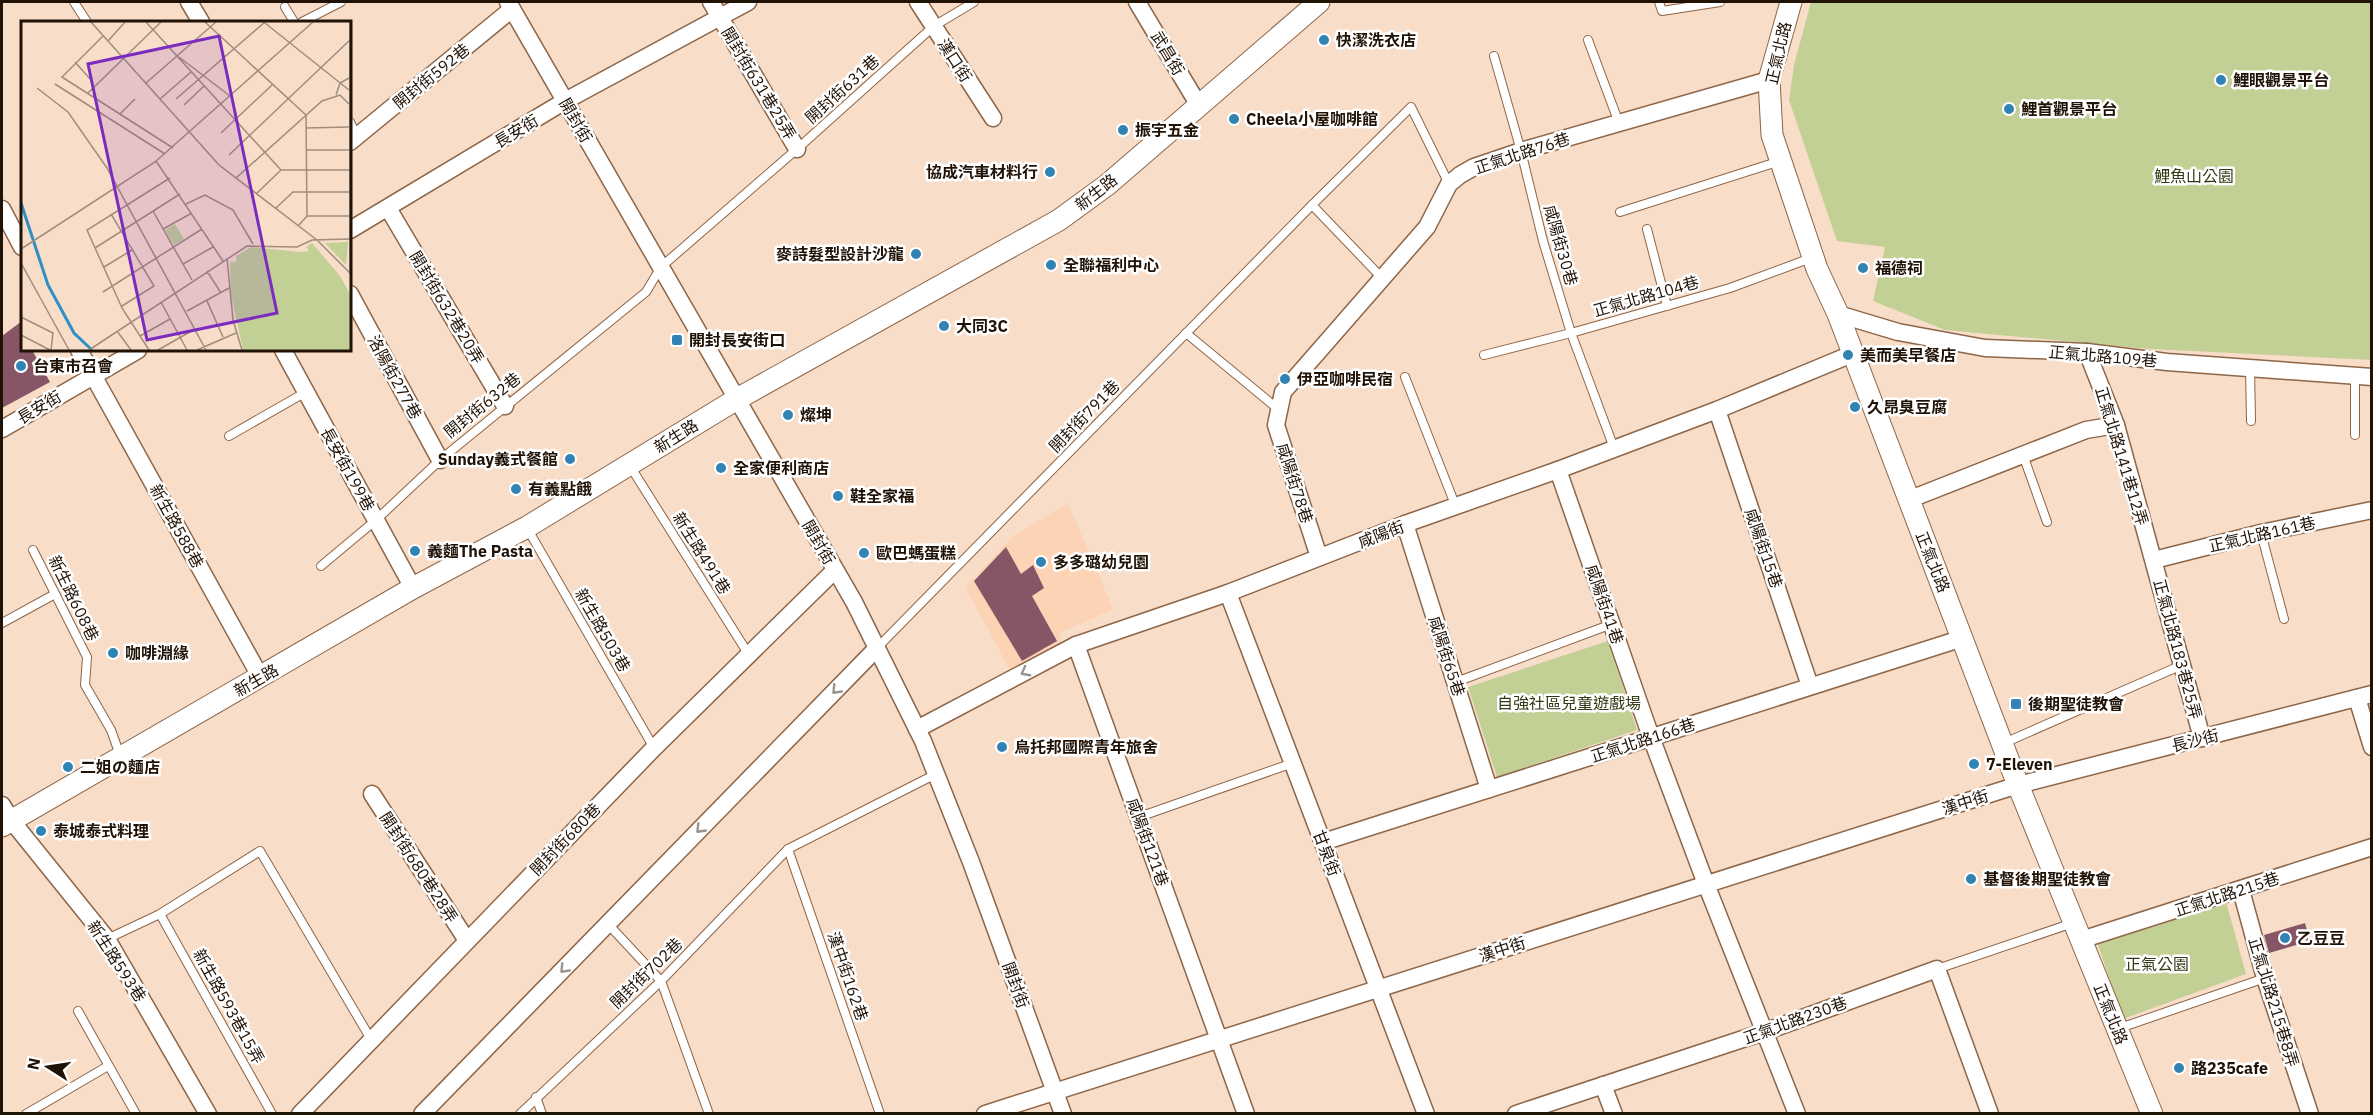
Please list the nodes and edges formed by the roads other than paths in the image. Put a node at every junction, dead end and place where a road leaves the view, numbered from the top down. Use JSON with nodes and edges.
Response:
{"nodes":[{"id":1,"x":74,"y":2,"type":"edge"},
{"id":2,"x":189,"y":2,"type":"edge"},
{"id":3,"x":341,"y":2,"type":"edge"},
{"id":4,"x":711,"y":2,"type":"edge"},
{"id":5,"x":748,"y":2,"type":"edge"},
{"id":6,"x":918,"y":2,"type":"edge"},
{"id":7,"x":974,"y":2,"type":"edge"},
{"id":8,"x":1137,"y":2,"type":"edge"},
{"id":9,"x":1319,"y":2,"type":"edge"},
{"id":10,"x":1659,"y":2,"type":"edge"},
{"id":11,"x":1720,"y":2,"type":"edge"},
{"id":12,"x":1791,"y":2,"type":"edge"},
{"id":13,"x":514,"y":4,"type":"edge"},
{"id":14,"x":285,"y":7,"type":"dead end"},
{"id":15,"x":720,"y":17,"type":"junction"},
{"id":16,"x":86,"y":21,"type":"edge"},
{"id":17,"x":200,"y":21,"type":"edge"},
{"id":18,"x":293,"y":21,"type":"edge"},
{"id":19,"x":304,"y":21,"type":"edge"},
{"id":20,"x":934,"y":26,"type":"junction"},
{"id":21,"x":1588,"y":40,"type":"dead end"},
{"id":22,"x":1494,"y":56,"type":"dead end"},
{"id":23,"x":1769,"y":80,"type":"junction"},
{"id":24,"x":565,"y":101,"type":"junction"},
{"id":25,"x":1198,"y":104,"type":"junction"},
{"id":26,"x":993,"y":118,"type":"dead end"},
{"id":27,"x":1619,"y":123,"type":"junction"},
{"id":28,"x":352,"y":133,"type":"edge"},
{"id":29,"x":797,"y":149,"type":"junction"},
{"id":30,"x":1521,"y":151,"type":"junction"},
{"id":31,"x":1781,"y":161,"type":"junction"},
{"id":32,"x":1449,"y":184,"type":"junction"},
{"id":33,"x":1311,"y":205,"type":"junction"},
{"id":34,"x":388,"y":208,"type":"junction"},
{"id":35,"x":2,"y":209,"type":"edge"},
{"id":36,"x":1620,"y":212,"type":"dead end"},
{"id":37,"x":351,"y":229,"type":"edge"},
{"id":38,"x":1647,"y":229,"type":"dead end"},
{"id":39,"x":21,"y":245,"type":"edge"},
{"id":40,"x":1813,"y":257,"type":"junction"},
{"id":41,"x":661,"y":267,"type":"junction"},
{"id":42,"x":1382,"y":278,"type":"junction"},
{"id":43,"x":351,"y":296,"type":"edge"},
{"id":44,"x":1667,"y":306,"type":"junction"},
{"id":45,"x":1838,"y":314,"type":"junction"},
{"id":46,"x":1186,"y":333,"type":"junction"},
{"id":47,"x":1571,"y":333,"type":"junction"},
{"id":48,"x":80,"y":351,"type":"edge"},
{"id":49,"x":113,"y":351,"type":"edge"},
{"id":50,"x":136,"y":351,"type":"edge"},
{"id":51,"x":284,"y":351,"type":"edge"},
{"id":52,"x":2087,"y":352,"type":"junction"},
{"id":53,"x":1852,"y":354,"type":"junction"},
{"id":54,"x":1484,"y":355,"type":"dead end"},
{"id":55,"x":2250,"y":367,"type":"junction"},
{"id":56,"x":93,"y":375,"type":"junction"},
{"id":57,"x":1405,"y":377,"type":"dead end"},
{"id":58,"x":2363,"y":377,"type":"edge"},
{"id":59,"x":306,"y":392,"type":"junction"},
{"id":60,"x":736,"y":399,"type":"junction"},
{"id":61,"x":505,"y":406,"type":"junction"},
{"id":62,"x":1278,"y":409,"type":"junction"},
{"id":63,"x":1717,"y":410,"type":"junction"},
{"id":64,"x":2252,"y":421,"type":"dead end"},
{"id":65,"x":2116,"y":425,"type":"junction"},
{"id":66,"x":2,"y":429,"type":"edge"},
{"id":67,"x":2355,"y":435,"type":"dead end"},
{"id":68,"x":229,"y":436,"type":"dead end"},
{"id":69,"x":1614,"y":448,"type":"junction"},
{"id":70,"x":2024,"y":455,"type":"junction"},
{"id":71,"x":440,"y":460,"type":"junction"},
{"id":72,"x":630,"y":466,"type":"junction"},
{"id":73,"x":1558,"y":470,"type":"junction"},
{"id":74,"x":1908,"y":500,"type":"junction"},
{"id":75,"x":1456,"y":507,"type":"junction"},
{"id":76,"x":2371,"y":515,"type":"edge"},
{"id":77,"x":376,"y":520,"type":"junction"},
{"id":78,"x":2047,"y":522,"type":"dead end"},
{"id":79,"x":1405,"y":524,"type":"junction"},
{"id":80,"x":526,"y":527,"type":"junction"},
{"id":81,"x":2261,"y":533,"type":"junction"},
{"id":82,"x":33,"y":550,"type":"dead end"},
{"id":83,"x":1319,"y":557,"type":"junction"},
{"id":84,"x":2154,"y":560,"type":"junction"},
{"id":85,"x":321,"y":566,"type":"dead end"},
{"id":86,"x":835,"y":570,"type":"junction"},
{"id":87,"x":413,"y":588,"type":"junction"},
{"id":88,"x":1228,"y":593,"type":"junction"},
{"id":89,"x":55,"y":594,"type":"junction"},
{"id":90,"x":2284,"y":619,"type":"dead end"},
{"id":91,"x":2,"y":623,"type":"edge"},
{"id":92,"x":1612,"y":624,"type":"junction"},
{"id":93,"x":1963,"y":638,"type":"junction"},
{"id":94,"x":1076,"y":645,"type":"junction"},
{"id":95,"x":877,"y":648,"type":"junction"},
{"id":96,"x":749,"y":655,"type":"junction"},
{"id":97,"x":2182,"y":665,"type":"junction"},
{"id":98,"x":261,"y":678,"type":"junction"},
{"id":99,"x":1456,"y":682,"type":"junction"},
{"id":100,"x":1810,"y":686,"type":"junction"},
{"id":101,"x":2364,"y":696,"type":"edge"},
{"id":102,"x":917,"y":729,"type":"junction"},
{"id":103,"x":1652,"y":737,"type":"junction"},
{"id":104,"x":2202,"y":738,"type":"junction"},
{"id":105,"x":2003,"y":744,"type":"junction"},
{"id":106,"x":654,"y":747,"type":"junction"},
{"id":107,"x":2372,"y":747,"type":"edge"},
{"id":108,"x":121,"y":759,"type":"junction"},
{"id":109,"x":1293,"y":763,"type":"junction"},
{"id":110,"x":936,"y":774,"type":"junction"},
{"id":111,"x":2018,"y":785,"type":"junction"},
{"id":112,"x":1490,"y":789,"type":"junction"},
{"id":113,"x":372,"y":794,"type":"dead end"},
{"id":114,"x":5,"y":817,"type":"edge"},
{"id":115,"x":1139,"y":817,"type":"junction"},
{"id":116,"x":1323,"y":842,"type":"junction"},
{"id":117,"x":2372,"y":847,"type":"edge"},
{"id":118,"x":788,"y":849,"type":"junction"},
{"id":119,"x":1706,"y":884,"type":"junction"},
{"id":120,"x":2241,"y":890,"type":"junction"},
{"id":121,"x":160,"y":914,"type":"junction"},
{"id":122,"x":608,"y":924,"type":"junction"},
{"id":123,"x":2078,"y":931,"type":"junction"},
{"id":124,"x":107,"y":939,"type":"junction"},
{"id":125,"x":466,"y":939,"type":"junction"},
{"id":126,"x":1937,"y":969,"type":"junction"},
{"id":127,"x":2265,"y":978,"type":"junction"},
{"id":128,"x":661,"y":981,"type":"junction"},
{"id":129,"x":1379,"y":989,"type":"junction"},
{"id":130,"x":78,"y":1011,"type":"dead end"},
{"id":131,"x":2116,"y":1030,"type":"junction"},
{"id":132,"x":1764,"y":1032,"type":"junction"},
{"id":133,"x":1218,"y":1040,"type":"junction"},
{"id":134,"x":372,"y":1041,"type":"junction"},
{"id":135,"x":108,"y":1066,"type":"junction"},
{"id":136,"x":1603,"y":1085,"type":"junction"},
{"id":137,"x":1055,"y":1092,"type":"junction"},
{"id":138,"x":536,"y":1097,"type":"junction"},
{"id":139,"x":26,"y":1113,"type":"edge"},
{"id":140,"x":136,"y":1113,"type":"edge"},
{"id":141,"x":208,"y":1113,"type":"edge"},
{"id":142,"x":272,"y":1113,"type":"edge"},
{"id":143,"x":300,"y":1113,"type":"edge"},
{"id":144,"x":422,"y":1113,"type":"edge"},
{"id":145,"x":520,"y":1113,"type":"edge"},
{"id":146,"x":542,"y":1113,"type":"edge"},
{"id":147,"x":709,"y":1113,"type":"edge"},
{"id":148,"x":880,"y":1113,"type":"edge"},
{"id":149,"x":985,"y":1113,"type":"edge"},
{"id":150,"x":1064,"y":1113,"type":"edge"},
{"id":151,"x":1245,"y":1113,"type":"edge"},
{"id":152,"x":1426,"y":1113,"type":"edge"},
{"id":153,"x":1515,"y":1113,"type":"edge"},
{"id":154,"x":1614,"y":1113,"type":"edge"},
{"id":155,"x":1797,"y":1113,"type":"edge"},
{"id":156,"x":1990,"y":1113,"type":"edge"},
{"id":157,"x":2152,"y":1113,"type":"edge"},
{"id":158,"x":2310,"y":1113,"type":"edge"}],
"edges":[{"from":1,"to":16,"type":"lane"},
{"from":2,"to":17,"type":"street"},
{"from":3,"to":19,"type":"lane"},
{"from":4,"to":15,"type":"street","name":"開封街631巷25弄"},
{"from":5,"to":15,"type":"street","name":"長安街"},
{"from":6,"to":20,"type":"street","name":"漢口街"},
{"from":7,"to":20,"type":"lane","name":"開封街631巷"},
{"from":8,"to":25,"type":"street","name":"武昌街"},
{"from":9,"to":25,"type":"street","name":"新生路"},
{"from":10,"to":11,"type":"lane"},
{"from":12,"to":23,"type":"street","name":"正氣北路"},
{"from":13,"to":24,"type":"street","name":"開封街"},
{"from":13,"to":28,"type":"street","name":"開封街592巷"},
{"from":14,"to":18,"type":"lane"},
{"from":15,"to":24,"type":"street","name":"長安街"},
{"from":15,"to":29,"type":"street","name":"開封街631巷25弄"},
{"from":20,"to":26,"type":"street","name":"漢口街"},
{"from":20,"to":29,"type":"lane","name":"開封街631巷"},
{"from":21,"to":27,"type":"lane"},
{"from":22,"to":30,"type":"lane","name":"咸陽街30巷"},
{"from":23,"to":27,"type":"street","name":"正氣北路76巷"},
{"from":23,"to":31,"type":"street","name":"正氣北路"},
{"from":24,"to":34,"type":"street","name":"長安街"},
{"from":24,"to":41,"type":"street","name":"開封街"},
{"from":25,"to":60,"type":"street","name":"新生路"},
{"from":27,"to":30,"type":"street","name":"正氣北路76巷"},
{"from":29,"to":41,"type":"lane","name":"開封街631巷"},
{"from":30,"to":32,"type":"street","name":"正氣北路76巷"},
{"from":30,"to":47,"type":"lane","name":"咸陽街30巷"},
{"from":31,"to":36,"type":"lane"},
{"from":31,"to":40,"type":"street","name":"正氣北路"},
{"from":32,"to":33,"type":"lane","name":"開封街791巷"},
{"from":32,"to":42,"type":"street","name":"正氣北路76巷"},
{"from":33,"to":42,"type":"lane"},
{"from":33,"to":46,"type":"lane","name":"開封街791巷"},
{"from":34,"to":37,"type":"street","name":"長安街"},
{"from":34,"to":61,"type":"street","name":"開封街632巷20弄"},
{"from":35,"to":39,"type":"street"},
{"from":38,"to":44,"type":"lane"},
{"from":40,"to":44,"type":"lane","name":"正氣北路104巷"},
{"from":40,"to":45,"type":"street","name":"正氣北路"},
{"from":41,"to":60,"type":"street","name":"開封街"},
{"from":41,"to":61,"type":"lane","name":"開封街632巷"},
{"from":42,"to":62,"type":"street","name":"正氣北路76巷"},
{"from":43,"to":71,"type":"street","name":"洛陽街277巷"},
{"from":44,"to":47,"type":"lane","name":"正氣北路104巷"},
{"from":45,"to":52,"type":"street","name":"正氣北路109巷"},
{"from":45,"to":53,"type":"street","name":"正氣北路"},
{"from":46,"to":62,"type":"lane"},
{"from":46,"to":95,"type":"lane","name":"開封街791巷"},
{"from":47,"to":54,"type":"lane","name":"正氣北路104巷"},
{"from":47,"to":69,"type":"lane","name":"咸陽街30巷"},
{"from":48,"to":56,"type":"street","name":"新生路588巷"},
{"from":49,"to":56,"type":"street"},
{"from":50,"to":56,"type":"street","name":"長安街"},
{"from":51,"to":59,"type":"street","name":"長安街199巷"},
{"from":52,"to":55,"type":"street","name":"正氣北路109巷"},
{"from":52,"to":65,"type":"street","name":"正氣北路141巷12弄"},
{"from":53,"to":63,"type":"street","name":"咸陽街"},
{"from":53,"to":74,"type":"street","name":"正氣北路"},
{"from":55,"to":58,"type":"street","name":"正氣北路109巷"},
{"from":55,"to":64,"type":"lane"},
{"from":56,"to":66,"type":"street","name":"長安街"},
{"from":56,"to":98,"type":"street","name":"新生路588巷"},
{"from":57,"to":75,"type":"lane"},
{"from":58,"to":67,"type":"lane"},
{"from":59,"to":68,"type":"lane"},
{"from":59,"to":77,"type":"street","name":"長安街199巷"},
{"from":60,"to":72,"type":"street","name":"新生路"},
{"from":60,"to":86,"type":"street","name":"開封街"},
{"from":61,"to":71,"type":"lane","name":"開封街632巷"},
{"from":62,"to":83,"type":"street","name":"咸陽街78巷"},
{"from":63,"to":69,"type":"street","name":"咸陽街"},
{"from":63,"to":100,"type":"street","name":"咸陽街15巷"},
{"from":65,"to":70,"type":"street"},
{"from":65,"to":84,"type":"street","name":"正氣北路141巷12弄"},
{"from":69,"to":73,"type":"street","name":"咸陽街"},
{"from":70,"to":74,"type":"street"},
{"from":70,"to":78,"type":"lane"},
{"from":71,"to":77,"type":"lane","name":"開封街632巷"},
{"from":72,"to":80,"type":"street","name":"新生路"},
{"from":72,"to":96,"type":"lane","name":"新生路491巷"},
{"from":73,"to":75,"type":"street","name":"咸陽街"},
{"from":73,"to":92,"type":"street","name":"咸陽街41巷"},
{"from":74,"to":93,"type":"street","name":"正氣北路"},
{"from":75,"to":79,"type":"street","name":"咸陽街"},
{"from":76,"to":81,"type":"street","name":"正氣北路161巷"},
{"from":77,"to":85,"type":"lane","name":"開封街632巷"},
{"from":77,"to":87,"type":"street","name":"長安街199巷"},
{"from":79,"to":83,"type":"street","name":"咸陽街"},
{"from":79,"to":99,"type":"street","name":"咸陽街65巷"},
{"from":80,"to":87,"type":"street","name":"新生路"},
{"from":80,"to":106,"type":"lane","name":"新生路503巷"},
{"from":81,"to":84,"type":"street","name":"正氣北路161巷"},
{"from":81,"to":90,"type":"lane"},
{"from":82,"to":89,"type":"lane","name":"新生路608巷"},
{"from":83,"to":88,"type":"street","name":"咸陽街"},
{"from":84,"to":97,"type":"street","name":"正氣北路183巷25弄"},
{"from":86,"to":95,"type":"street","name":"開封街"},
{"from":86,"to":96,"type":"street","name":"開封街680巷"},
{"from":87,"to":98,"type":"street","name":"新生路"},
{"from":88,"to":94,"type":"street","name":"咸陽街"},
{"from":88,"to":109,"type":"street","name":"甘泉街"},
{"from":89,"to":91,"type":"lane"},
{"from":89,"to":108,"type":"lane","name":"新生路608巷"},
{"from":92,"to":99,"type":"lane"},
{"from":92,"to":103,"type":"street","name":"咸陽街41巷"},
{"from":93,"to":100,"type":"street","name":"正氣北路166巷"},
{"from":93,"to":105,"type":"street","name":"正氣北路"},
{"from":94,"to":102,"type":"street","name":"咸陽街","one_way":true},
{"from":94,"to":115,"type":"street","name":"咸陽街121巷"},
{"from":95,"to":102,"type":"street","name":"開封街"},
{"from":95,"to":122,"type":"street","one_way":true},
{"from":96,"to":106,"type":"street","name":"開封街680巷"},
{"from":97,"to":104,"type":"street","name":"正氣北路183巷25弄"},
{"from":97,"to":105,"type":"lane"},
{"from":98,"to":108,"type":"street","name":"新生路"},
{"from":99,"to":112,"type":"street","name":"咸陽街65巷"},
{"from":100,"to":103,"type":"street","name":"正氣北路166巷"},
{"from":101,"to":104,"type":"street","name":"長沙街"},
{"from":101,"to":107,"type":"street"},
{"from":102,"to":110,"type":"street","name":"開封街"},
{"from":103,"to":112,"type":"street","name":"正氣北路166巷"},
{"from":103,"to":119,"type":"street","name":"咸陽街41巷"},
{"from":104,"to":111,"type":"street","name":"長沙街"},
{"from":105,"to":111,"type":"street","name":"正氣北路"},
{"from":106,"to":125,"type":"street","name":"開封街680巷"},
{"from":108,"to":114,"type":"street","name":"新生路"},
{"from":109,"to":115,"type":"lane"},
{"from":109,"to":116,"type":"street","name":"甘泉街"},
{"from":110,"to":118,"type":"lane","name":"開封街702巷"},
{"from":110,"to":137,"type":"street","name":"開封街"},
{"from":111,"to":119,"type":"street","name":"漢中街"},
{"from":111,"to":123,"type":"street","name":"正氣北路"},
{"from":112,"to":116,"type":"street","name":"正氣北路166巷"},
{"from":113,"to":125,"type":"street","name":"開封街680巷28弄"},
{"from":114,"to":124,"type":"street","name":"新生路593巷"},
{"from":115,"to":133,"type":"street","name":"咸陽街121巷"},
{"from":116,"to":129,"type":"street","name":"甘泉街"},
{"from":117,"to":120,"type":"street","name":"正氣北路215巷"},
{"from":118,"to":128,"type":"lane","name":"開封街702巷"},
{"from":118,"to":148,"type":"lane","name":"漢中街162巷"},
{"from":119,"to":129,"type":"street","name":"漢中街"},
{"from":119,"to":132,"type":"street","name":"咸陽街41巷"},
{"from":120,"to":123,"type":"street","name":"正氣北路215巷"},
{"from":120,"to":127,"type":"street","name":"正氣北路215巷8弄"},
{"from":121,"to":124,"type":"lane"},
{"from":121,"to":134,"type":"lane"},
{"from":121,"to":142,"type":"lane","name":"新生路593巷15弄"},
{"from":122,"to":128,"type":"lane"},
{"from":122,"to":144,"type":"street","one_way":true},
{"from":123,"to":126,"type":"lane","name":"正氣北路230巷"},
{"from":123,"to":131,"type":"street","name":"正氣北路"},
{"from":124,"to":141,"type":"street","name":"新生路593巷"},
{"from":125,"to":134,"type":"street","name":"開封街680巷"},
{"from":126,"to":132,"type":"street","name":"正氣北路230巷"},
{"from":126,"to":156,"type":"street"},
{"from":127,"to":131,"type":"lane"},
{"from":127,"to":158,"type":"street","name":"正氣北路215巷8弄"},
{"from":128,"to":138,"type":"lane","name":"開封街702巷"},
{"from":128,"to":147,"type":"lane"},
{"from":129,"to":133,"type":"street","name":"漢中街"},
{"from":129,"to":152,"type":"street","name":"甘泉街"},
{"from":130,"to":135,"type":"lane"},
{"from":131,"to":157,"type":"street","name":"正氣北路"},
{"from":132,"to":136,"type":"street","name":"正氣北路230巷"},
{"from":132,"to":155,"type":"street","name":"咸陽街41巷"},
{"from":133,"to":137,"type":"street","name":"漢中街"},
{"from":133,"to":151,"type":"street","name":"咸陽街121巷"},
{"from":134,"to":143,"type":"street","name":"開封街680巷"},
{"from":135,"to":139,"type":"lane"},
{"from":135,"to":140,"type":"lane"},
{"from":136,"to":153,"type":"street","name":"正氣北路230巷"},
{"from":136,"to":154,"type":"street"},
{"from":137,"to":149,"type":"street","name":"漢中街"},
{"from":137,"to":150,"type":"street","name":"開封街"},
{"from":138,"to":145,"type":"lane","name":"開封街702巷"},
{"from":138,"to":146,"type":"lane"}]}
